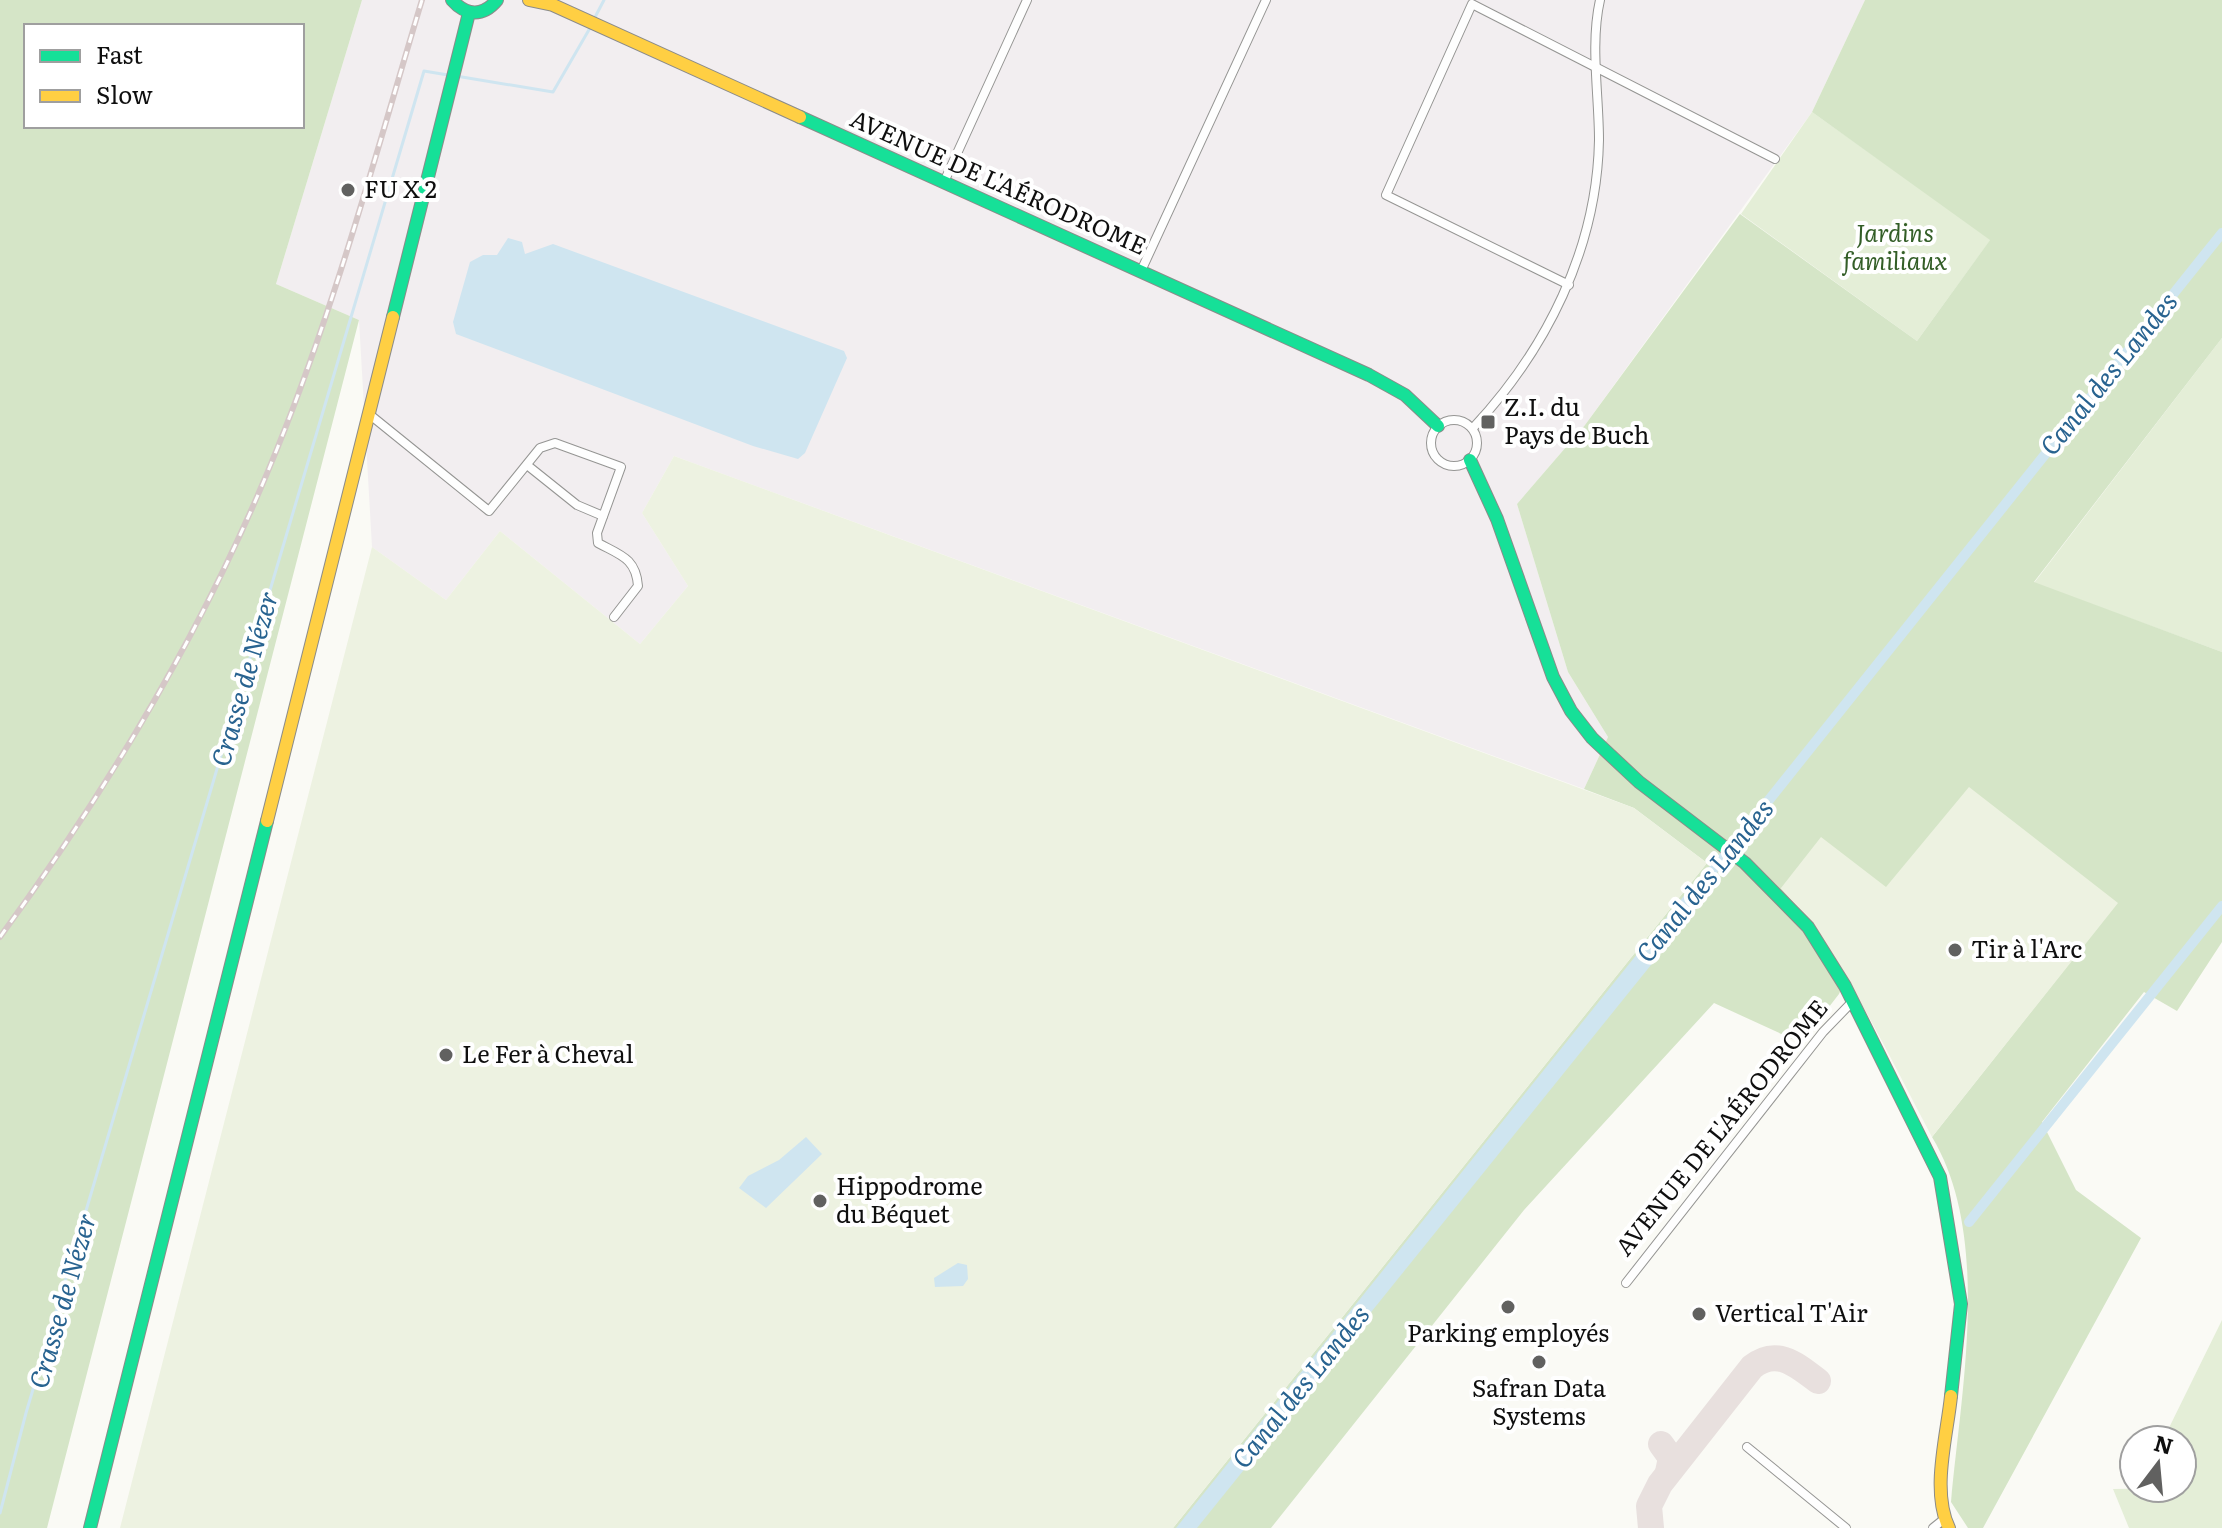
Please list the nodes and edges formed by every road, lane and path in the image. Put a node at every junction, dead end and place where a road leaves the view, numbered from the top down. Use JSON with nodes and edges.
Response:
{"nodes":[{"id":1,"x":452,"y":0,"type":"edge"},
{"id":2,"x":497,"y":0,"type":"edge"},
{"id":3,"x":529,"y":0,"type":"edge"},
{"id":4,"x":1027,"y":0,"type":"edge"},
{"id":5,"x":1266,"y":0,"type":"edge"},
{"id":6,"x":1600,"y":0,"type":"edge"},
{"id":7,"x":469,"y":13,"type":"junction"},
{"id":8,"x":1598,"y":65,"type":"junction"},
{"id":9,"x":1775,"y":159,"type":"dead end"},
{"id":10,"x":944,"y":182,"type":"junction"},
{"id":11,"x":1141,"y":271,"type":"junction"},
{"id":12,"x":1569,"y":285,"type":"junction"},
{"id":13,"x":369,"y":414,"type":"junction"},
{"id":14,"x":1438,"y":426,"type":"junction"},
{"id":15,"x":1473,"y":428,"type":"junction"},
{"id":16,"x":1470,"y":460,"type":"junction"},
{"id":17,"x":527,"y":465,"type":"junction"},
{"id":18,"x":603,"y":516,"type":"junction"},
{"id":19,"x":614,"y":617,"type":"dead end"},
{"id":20,"x":1853,"y":1001,"type":"junction"},
{"id":21,"x":1626,"y":1283,"type":"dead end"},
{"id":22,"x":1747,"y":1447,"type":"dead end"},
{"id":23,"x":1942,"y":1525,"type":"edge"},
{"id":24,"x":90,"y":1528,"type":"edge"},
{"id":25,"x":1846,"y":1528,"type":"edge"}],
"edges":[{"from":1,"to":7,"type":"street"},
{"from":2,"to":7,"type":"street"},
{"from":3,"to":10,"type":"street","name":"AVENUE DE L'AÉRODROME"},
{"from":4,"to":10,"type":"street"},
{"from":5,"to":11,"type":"street"},
{"from":6,"to":8,"type":"street"},
{"from":7,"to":13,"type":"street"},
{"from":8,"to":9,"type":"street"},
{"from":8,"to":12,"type":"street"},
{"from":8,"to":12,"type":"street"},
{"from":10,"to":11,"type":"street","name":"AVENUE DE L'AÉRODROME"},
{"from":11,"to":14,"type":"street","name":"AVENUE DE L'AÉRODROME"},
{"from":12,"to":15,"type":"street"},
{"from":13,"to":17,"type":"street"},
{"from":13,"to":24,"type":"street"},
{"from":14,"to":15,"type":"street"},
{"from":14,"to":16,"type":"street"},
{"from":15,"to":16,"type":"street"},
{"from":16,"to":20,"type":"street"},
{"from":17,"to":18,"type":"street"},
{"from":17,"to":18,"type":"street"},
{"from":18,"to":19,"type":"street"},
{"from":20,"to":21,"type":"street","name":"AVENUE DE L'AÉRODROME"},
{"from":20,"to":23,"type":"street"},
{"from":22,"to":25,"type":"street"}]}
